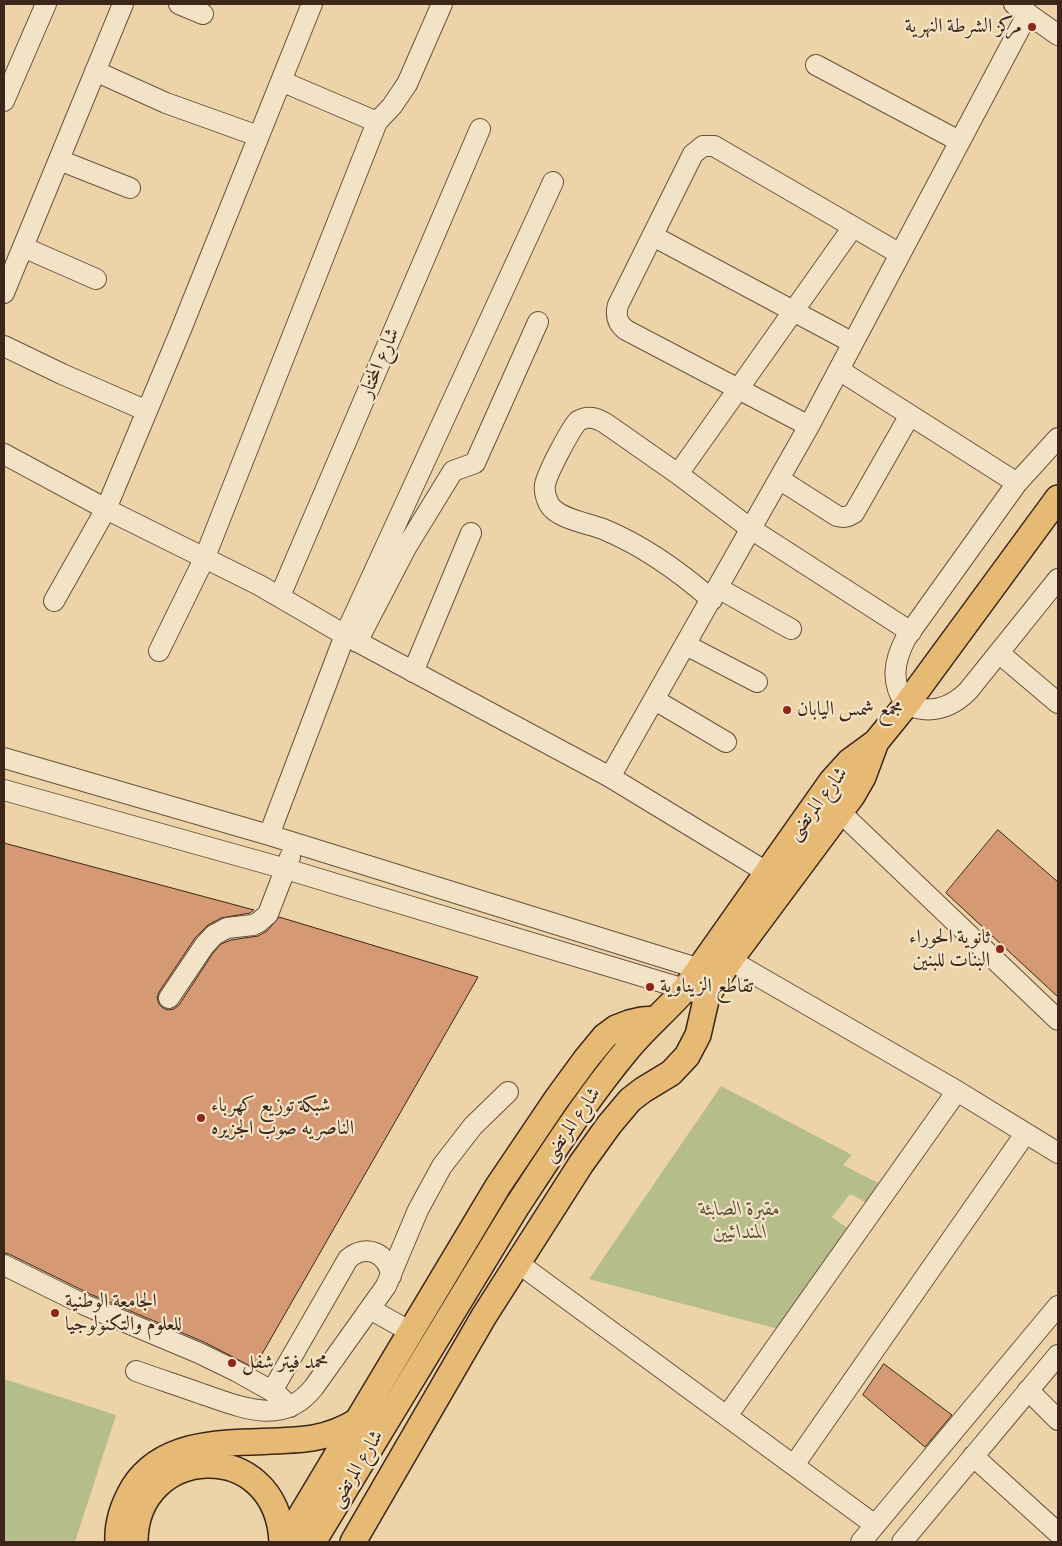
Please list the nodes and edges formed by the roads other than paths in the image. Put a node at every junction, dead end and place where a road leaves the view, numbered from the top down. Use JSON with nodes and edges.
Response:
{"nodes":[{"id":1,"x":46,"y":4,"type":"edge"},
{"id":2,"x":123,"y":4,"type":"edge"},
{"id":3,"x":179,"y":4,"type":"edge"},
{"id":4,"x":312,"y":4,"type":"edge"},
{"id":5,"x":442,"y":4,"type":"edge"},
{"id":6,"x":1021,"y":8,"type":"edge"},
{"id":7,"x":203,"y":14,"type":"dead end"},
{"id":8,"x":1058,"y":35,"type":"edge"},
{"id":9,"x":816,"y":65,"type":"dead end"},
{"id":10,"x":95,"y":71,"type":"junction"},
{"id":11,"x":280,"y":81,"type":"junction"},
{"id":12,"x":4,"y":101,"type":"edge"},
{"id":13,"x":377,"y":122,"type":"junction"},
{"id":14,"x":480,"y":129,"type":"dead end"},
{"id":15,"x":258,"y":136,"type":"junction"},
{"id":16,"x":959,"y":141,"type":"junction"},
{"id":17,"x":59,"y":160,"type":"junction"},
{"id":18,"x":553,"y":182,"type":"dead end"},
{"id":19,"x":130,"y":188,"type":"dead end"},
{"id":20,"x":854,"y":228,"type":"junction"},
{"id":21,"x":653,"y":236,"type":"junction"},
{"id":22,"x":23,"y":247,"type":"junction"},
{"id":23,"x":900,"y":254,"type":"junction"},
{"id":24,"x":96,"y":279,"type":"dead end"},
{"id":25,"x":4,"y":292,"type":"edge"},
{"id":26,"x":793,"y":311,"type":"junction"},
{"id":27,"x":538,"y":322,"type":"dead end"},
{"id":28,"x":853,"y":344,"type":"junction"},
{"id":29,"x":4,"y":346,"type":"edge"},
{"id":30,"x":839,"y":370,"type":"junction"},
{"id":31,"x":738,"y":388,"type":"junction"},
{"id":32,"x":147,"y":411,"type":"junction"},
{"id":33,"x":910,"y":415,"type":"junction"},
{"id":34,"x":808,"y":426,"type":"junction"},
{"id":35,"x":1058,"y":438,"type":"edge"},
{"id":36,"x":4,"y":454,"type":"edge"},
{"id":37,"x":678,"y":474,"type":"junction"},
{"id":38,"x":779,"y":479,"type":"junction"},
{"id":39,"x":1017,"y":483,"type":"junction"},
{"id":40,"x":1058,"y":498,"type":"edge"},
{"id":41,"x":106,"y":509,"type":"junction"},
{"id":42,"x":751,"y":530,"type":"junction"},
{"id":43,"x":471,"y":533,"type":"dead end"},
{"id":44,"x":205,"y":557,"type":"junction"},
{"id":45,"x":1058,"y":579,"type":"edge"},
{"id":46,"x":715,"y":594,"type":"junction"},
{"id":47,"x":280,"y":596,"type":"junction"},
{"id":48,"x":54,"y":601,"type":"dead end"},
{"id":49,"x":792,"y":630,"type":"dead end"},
{"id":50,"x":911,"y":632,"type":"junction"},
{"id":51,"x":351,"y":638,"type":"junction"},
{"id":52,"x":686,"y":646,"type":"junction"},
{"id":53,"x":159,"y":652,"type":"dead end"},
{"id":54,"x":999,"y":653,"type":"junction"},
{"id":55,"x":413,"y":672,"type":"junction"},
{"id":56,"x":757,"y":682,"type":"dead end"},
{"id":57,"x":655,"y":700,"type":"junction"},
{"id":58,"x":1058,"y":703,"type":"edge"},
{"id":59,"x":906,"y":705,"type":"junction"},
{"id":60,"x":726,"y":742,"type":"dead end"},
{"id":61,"x":876,"y":742,"type":"junction"},
{"id":62,"x":4,"y":758,"type":"edge"},
{"id":63,"x":610,"y":777,"type":"junction"},
{"id":64,"x":4,"y":790,"type":"edge"},
{"id":65,"x":840,"y":812,"type":"junction"},
{"id":66,"x":269,"y":835,"type":"junction"},
{"id":67,"x":294,"y":843,"type":"junction"},
{"id":68,"x":286,"y":869,"type":"junction"},
{"id":69,"x":768,"y":873,"type":"junction"},
{"id":70,"x":708,"y":977,"type":"junction"},
{"id":71,"x":169,"y":998,"type":"dead end"},
{"id":72,"x":656,"y":1019,"type":"junction"},
{"id":73,"x":1058,"y":1020,"type":"edge"},
{"id":74,"x":957,"y":1090,"type":"junction"},
{"id":75,"x":508,"y":1092,"type":"dead end"},
{"id":76,"x":1025,"y":1134,"type":"junction"},
{"id":77,"x":1058,"y":1154,"type":"edge"},
{"id":78,"x":472,"y":1227,"type":"junction"},
{"id":79,"x":496,"y":1240,"type":"junction"},
{"id":80,"x":518,"y":1263,"type":"junction"},
{"id":81,"x":4,"y":1265,"type":"edge"},
{"id":82,"x":391,"y":1276,"type":"junction"},
{"id":83,"x":1058,"y":1306,"type":"edge"},
{"id":84,"x":370,"y":1310,"type":"junction"},
{"id":85,"x":411,"y":1332,"type":"junction"},
{"id":86,"x":1058,"y":1356,"type":"edge"},
{"id":87,"x":136,"y":1371,"type":"dead end"},
{"id":88,"x":990,"y":1388,"type":"junction"},
{"id":89,"x":1028,"y":1390,"type":"junction"},
{"id":90,"x":272,"y":1391,"type":"junction"},
{"id":91,"x":290,"y":1407,"type":"junction"},
{"id":92,"x":1013,"y":1408,"type":"junction"},
{"id":93,"x":727,"y":1416,"type":"junction"},
{"id":94,"x":359,"y":1420,"type":"junction"},
{"id":95,"x":1058,"y":1420,"type":"edge"},
{"id":96,"x":206,"y":1455,"type":"junction"},
{"id":97,"x":973,"y":1456,"type":"junction"},
{"id":98,"x":794,"y":1465,"type":"junction"},
{"id":99,"x":875,"y":1525,"type":"junction"},
{"id":100,"x":1058,"y":1533,"type":"edge"},
{"id":101,"x":118,"y":1542,"type":"edge"},
{"id":102,"x":136,"y":1542,"type":"edge"},
{"id":103,"x":284,"y":1542,"type":"edge"},
{"id":104,"x":313,"y":1542,"type":"edge"},
{"id":105,"x":353,"y":1542,"type":"edge"},
{"id":106,"x":861,"y":1542,"type":"edge"},
{"id":107,"x":903,"y":1542,"type":"edge"}],
"edges":[{"from":1,"to":12,"type":"street"},
{"from":2,"to":10,"type":"street"},
{"from":3,"to":7,"type":"street"},
{"from":4,"to":11,"type":"street"},
{"from":5,"to":13,"type":"street"},
{"from":6,"to":8,"type":"street"},
{"from":6,"to":16,"type":"street"},
{"from":9,"to":16,"type":"street"},
{"from":10,"to":15,"type":"street"},
{"from":10,"to":17,"type":"street"},
{"from":11,"to":13,"type":"street"},
{"from":11,"to":15,"type":"street"},
{"from":13,"to":44,"type":"street"},
{"from":14,"to":47,"type":"street","name":"شارع المختار"},
{"from":15,"to":32,"type":"street"},
{"from":16,"to":23,"type":"street"},
{"from":17,"to":19,"type":"street"},
{"from":17,"to":22,"type":"street"},
{"from":18,"to":51,"type":"street"},
{"from":20,"to":21,"type":"street"},
{"from":20,"to":23,"type":"street"},
{"from":20,"to":26,"type":"street"},
{"from":21,"to":26,"type":"street"},
{"from":21,"to":31,"type":"street"},
{"from":22,"to":24,"type":"street"},
{"from":22,"to":25,"type":"street"},
{"from":23,"to":28,"type":"street"},
{"from":26,"to":28,"type":"street"},
{"from":26,"to":31,"type":"street"},
{"from":27,"to":51,"type":"street"},
{"from":28,"to":30,"type":"street"},
{"from":29,"to":32,"type":"street"},
{"from":30,"to":33,"type":"street"},
{"from":30,"to":34,"type":"street"},
{"from":31,"to":34,"type":"street"},
{"from":31,"to":37,"type":"street"},
{"from":32,"to":41,"type":"street"},
{"from":33,"to":38,"type":"street"},
{"from":33,"to":39,"type":"street"},
{"from":34,"to":38,"type":"street"},
{"from":35,"to":39,"type":"street"},
{"from":36,"to":41,"type":"street"},
{"from":37,"to":42,"type":"street"},
{"from":37,"to":46,"type":"street"},
{"from":38,"to":42,"type":"street"},
{"from":39,"to":50,"type":"street"},
{"from":40,"to":59,"type":"main road","name":"شارع المرتضى"},
{"from":41,"to":44,"type":"street"},
{"from":41,"to":48,"type":"street"},
{"from":42,"to":46,"type":"street"},
{"from":42,"to":50,"type":"street"},
{"from":43,"to":55,"type":"street"},
{"from":44,"to":47,"type":"street"},
{"from":44,"to":53,"type":"street"},
{"from":45,"to":54,"type":"street"},
{"from":46,"to":49,"type":"street"},
{"from":46,"to":52,"type":"street"},
{"from":47,"to":51,"type":"street"},
{"from":50,"to":59,"type":"street"},
{"from":51,"to":55,"type":"street"},
{"from":51,"to":66,"type":"street"},
{"from":52,"to":56,"type":"street"},
{"from":52,"to":57,"type":"street"},
{"from":54,"to":58,"type":"street"},
{"from":54,"to":59,"type":"street"},
{"from":55,"to":63,"type":"street"},
{"from":57,"to":60,"type":"street"},
{"from":57,"to":63,"type":"street"},
{"from":59,"to":61,"type":"main road","name":"شارع المرتضى"},
{"from":61,"to":65,"type":"main road","name":"شارع المرتضى"},
{"from":61,"to":69,"type":"main road","name":"شارع المرتضى"},
{"from":62,"to":66,"type":"street"},
{"from":63,"to":69,"type":"street"},
{"from":64,"to":68,"type":"street"},
{"from":65,"to":70,"type":"main road","name":"شارع المرتضى"},
{"from":65,"to":73,"type":"street"},
{"from":66,"to":67,"type":"street"},
{"from":67,"to":68,"type":"street"},
{"from":67,"to":70,"type":"street"},
{"from":68,"to":70,"type":"street"},
{"from":68,"to":71,"type":"street"},
{"from":69,"to":70,"type":"main road","name":"شارع المرتضى"},
{"from":70,"to":72,"type":"main road","name":"شارع المرتضى"},
{"from":70,"to":74,"type":"street"},
{"from":70,"to":80,"type":"main road","name":"شارع المرتضى"},
{"from":72,"to":78,"type":"main road"},
{"from":72,"to":79,"type":"main road","name":"شارع المرتضى"},
{"from":74,"to":76,"type":"street"},
{"from":74,"to":93,"type":"street"},
{"from":75,"to":82,"type":"street"},
{"from":76,"to":77,"type":"street"},
{"from":76,"to":98,"type":"street"},
{"from":78,"to":79,"type":"main road"},
{"from":78,"to":85,"type":"main road"},
{"from":79,"to":104,"type":"main road","name":"شارع المرتضى"},
{"from":80,"to":93,"type":"street"},
{"from":80,"to":105,"type":"main road","name":"شارع المرتضى"},
{"from":81,"to":90,"type":"street"},
{"from":82,"to":84,"type":"street"},
{"from":82,"to":90,"type":"street"},
{"from":83,"to":88,"type":"street"},
{"from":84,"to":85,"type":"street"},
{"from":84,"to":91,"type":"street"},
{"from":85,"to":94,"type":"main road"},
{"from":86,"to":89,"type":"street"},
{"from":87,"to":91,"type":"street"},
{"from":88,"to":92,"type":"street"},
{"from":88,"to":99,"type":"street"},
{"from":89,"to":92,"type":"street"},
{"from":89,"to":95,"type":"street"},
{"from":90,"to":91,"type":"street"},
{"from":92,"to":97,"type":"street"},
{"from":93,"to":98,"type":"street"},
{"from":94,"to":96,"type":"main road"},
{"from":94,"to":103,"type":"main road"},
{"from":96,"to":101,"type":"main road"},
{"from":96,"to":102,"type":"main road"},
{"from":96,"to":103,"type":"main road"},
{"from":97,"to":100,"type":"street"},
{"from":97,"to":107,"type":"street"},
{"from":98,"to":99,"type":"street"},
{"from":99,"to":106,"type":"street"}]}
